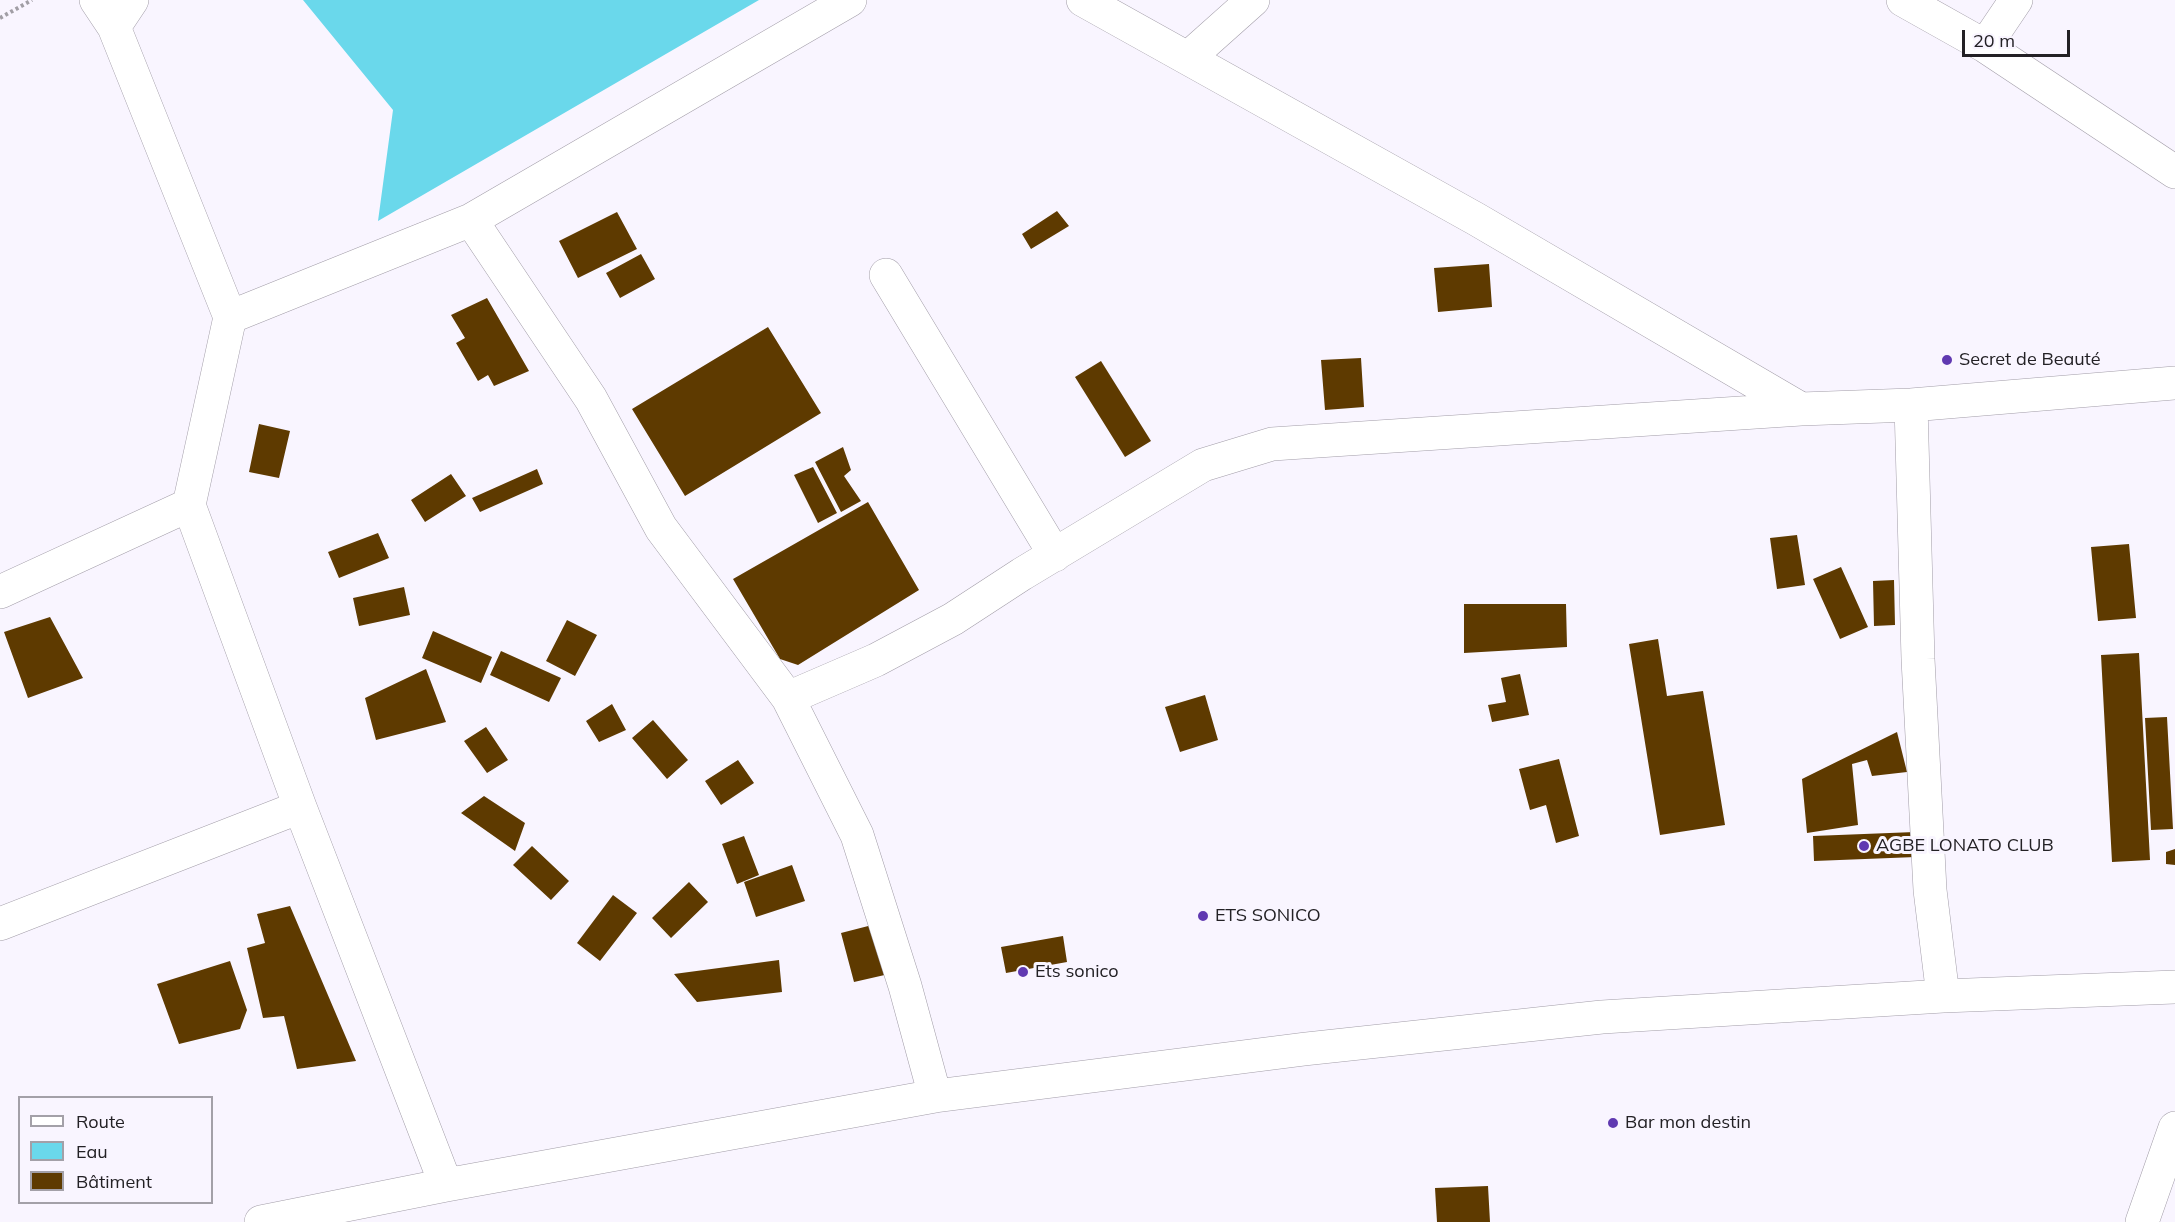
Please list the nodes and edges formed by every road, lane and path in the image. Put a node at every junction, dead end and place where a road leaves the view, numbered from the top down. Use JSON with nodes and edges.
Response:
{"nodes":[{"id":1,"x":32,"y":0,"type":"edge"},
{"id":2,"x":96,"y":0,"type":"edge"},
{"id":3,"x":132,"y":0,"type":"edge"},
{"id":4,"x":850,"y":0,"type":"edge"},
{"id":5,"x":1083,"y":0,"type":"edge"},
{"id":6,"x":1253,"y":0,"type":"edge"},
{"id":7,"x":1903,"y":0,"type":"edge"},
{"id":8,"x":2016,"y":0,"type":"edge"},
{"id":9,"x":0,"y":18,"type":"edge"},
{"id":10,"x":114,"y":27,"type":"junction"},
{"id":11,"x":1984,"y":46,"type":"junction"},
{"id":12,"x":1188,"y":58,"type":"junction"},
{"id":13,"x":2175,"y":172,"type":"edge"},
{"id":14,"x":471,"y":220,"type":"junction"},
{"id":15,"x":886,"y":275,"type":"dead end"},
{"id":16,"x":230,"y":317,"type":"junction"},
{"id":17,"x":2175,"y":383,"type":"edge"},
{"id":18,"x":1911,"y":405,"type":"junction"},
{"id":19,"x":1801,"y":409,"type":"junction"},
{"id":20,"x":189,"y":506,"type":"junction"},
{"id":21,"x":1055,"y":555,"type":"junction"},
{"id":22,"x":0,"y":592,"type":"edge"},
{"id":23,"x":788,"y":698,"type":"junction"},
{"id":24,"x":300,"y":807,"type":"junction"},
{"id":25,"x":0,"y":924,"type":"edge"},
{"id":26,"x":2175,"y":987,"type":"edge"},
{"id":27,"x":1943,"y":996,"type":"junction"},
{"id":28,"x":935,"y":1096,"type":"junction"},
{"id":29,"x":2175,"y":1128,"type":"edge"},
{"id":30,"x":446,"y":1185,"type":"junction"},
{"id":31,"x":261,"y":1222,"type":"edge"},
{"id":32,"x":2142,"y":1222,"type":"edge"}],
"edges":[{"from":1,"to":9,"type":"path"},
{"from":2,"to":10,"type":"street"},
{"from":3,"to":10,"type":"street"},
{"from":4,"to":14,"type":"street"},
{"from":5,"to":12,"type":"street"},
{"from":6,"to":12,"type":"street"},
{"from":7,"to":11,"type":"street"},
{"from":8,"to":11,"type":"street"},
{"from":10,"to":16,"type":"street"},
{"from":11,"to":13,"type":"street"},
{"from":12,"to":19,"type":"street"},
{"from":14,"to":16,"type":"street"},
{"from":14,"to":23,"type":"street"},
{"from":15,"to":21,"type":"street"},
{"from":16,"to":20,"type":"street"},
{"from":17,"to":18,"type":"street"},
{"from":18,"to":19,"type":"street"},
{"from":18,"to":27,"type":"street"},
{"from":19,"to":21,"type":"street"},
{"from":20,"to":22,"type":"street"},
{"from":20,"to":24,"type":"street"},
{"from":21,"to":23,"type":"street"},
{"from":23,"to":28,"type":"street"},
{"from":24,"to":25,"type":"street"},
{"from":24,"to":30,"type":"street"},
{"from":26,"to":27,"type":"street"},
{"from":27,"to":28,"type":"street"},
{"from":28,"to":30,"type":"street"},
{"from":29,"to":32,"type":"street"},
{"from":30,"to":31,"type":"street"}]}
